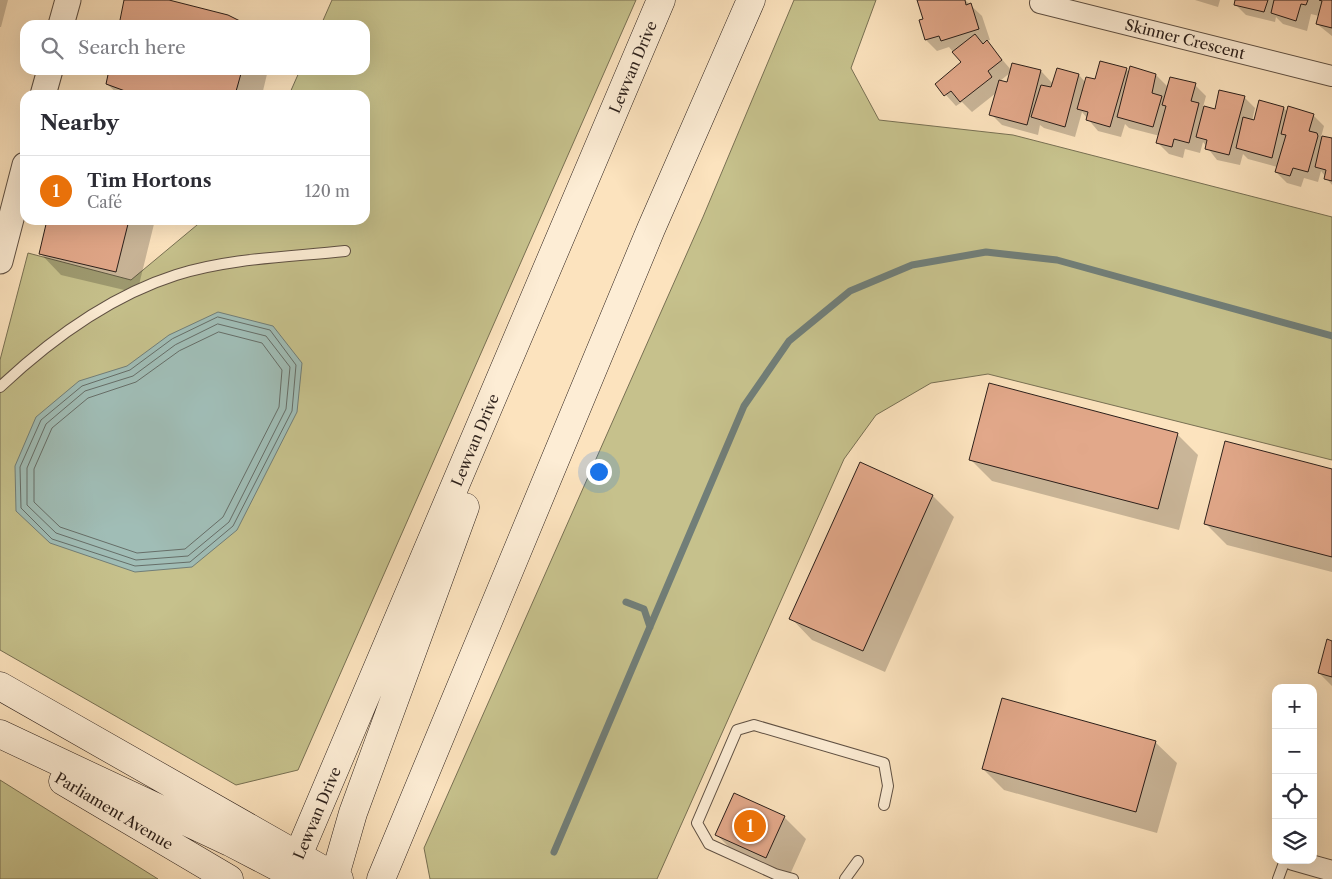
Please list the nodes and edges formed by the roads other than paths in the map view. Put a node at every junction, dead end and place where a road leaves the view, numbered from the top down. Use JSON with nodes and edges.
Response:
{"nodes":[{"id":1,"x":68,"y":0,"type":"edge"},
{"id":2,"x":661,"y":0,"type":"edge"},
{"id":3,"x":751,"y":0,"type":"edge"},
{"id":4,"x":1041,"y":0,"type":"edge"},
{"id":5,"x":62,"y":20,"type":"edge"},
{"id":6,"x":49,"y":75,"type":"edge"},
{"id":7,"x":1332,"y":76,"type":"edge"},
{"id":8,"x":44,"y":90,"type":"edge"},
{"id":9,"x":20,"y":184,"type":"edge"},
{"id":10,"x":568,"y":218,"type":"junction"},
{"id":11,"x":345,"y":251,"type":"dead end"},
{"id":12,"x":0,"y":261,"type":"edge"},
{"id":13,"x":0,"y":387,"type":"edge"},
{"id":14,"x":0,"y":686,"type":"edge"},
{"id":15,"x":0,"y":703,"type":"edge"},
{"id":16,"x":0,"y":734,"type":"edge"},
{"id":17,"x":0,"y":742,"type":"edge"},
{"id":18,"x":148,"y":771,"type":"junction"},
{"id":19,"x":884,"y":805,"type":"dead end"},
{"id":20,"x":858,"y":861,"type":"dead end"},
{"id":21,"x":1284,"y":864,"type":"edge"},
{"id":22,"x":1307,"y":864,"type":"edge"},
{"id":23,"x":1332,"y":871,"type":"edge"},
{"id":24,"x":296,"y":874,"type":"edge"},
{"id":25,"x":336,"y":878,"type":"edge"},
{"id":26,"x":228,"y":879,"type":"edge"},
{"id":27,"x":381,"y":879,"type":"edge"},
{"id":28,"x":793,"y":879,"type":"edge"},
{"id":29,"x":846,"y":879,"type":"edge"},
{"id":30,"x":1278,"y":879,"type":"edge"}],
"edges":[{"from":1,"to":5,"type":"street"},
{"from":2,"to":10,"type":"main road","name":"Lewvan Drive"},
{"from":3,"to":27,"type":"main road"},
{"from":4,"to":7,"type":"street","name":"Skinner Crescent"},
{"from":6,"to":8,"type":"street"},
{"from":9,"to":12,"type":"street"},
{"from":10,"to":24,"type":"main road","name":"Lewvan Drive"},
{"from":10,"to":25,"type":"main road"},
{"from":11,"to":13,"type":"lane"},
{"from":14,"to":18,"type":"main road"},
{"from":15,"to":18,"type":"main road"},
{"from":16,"to":24,"type":"main road"},
{"from":17,"to":26,"type":"main road","name":"Parliament Avenue"},
{"from":18,"to":24,"type":"main road"},
{"from":19,"to":28,"type":"lane"},
{"from":20,"to":29,"type":"lane"},
{"from":21,"to":30,"type":"lane"},
{"from":22,"to":23,"type":"street"},
{"from":24,"to":25,"type":"main road"}]}
